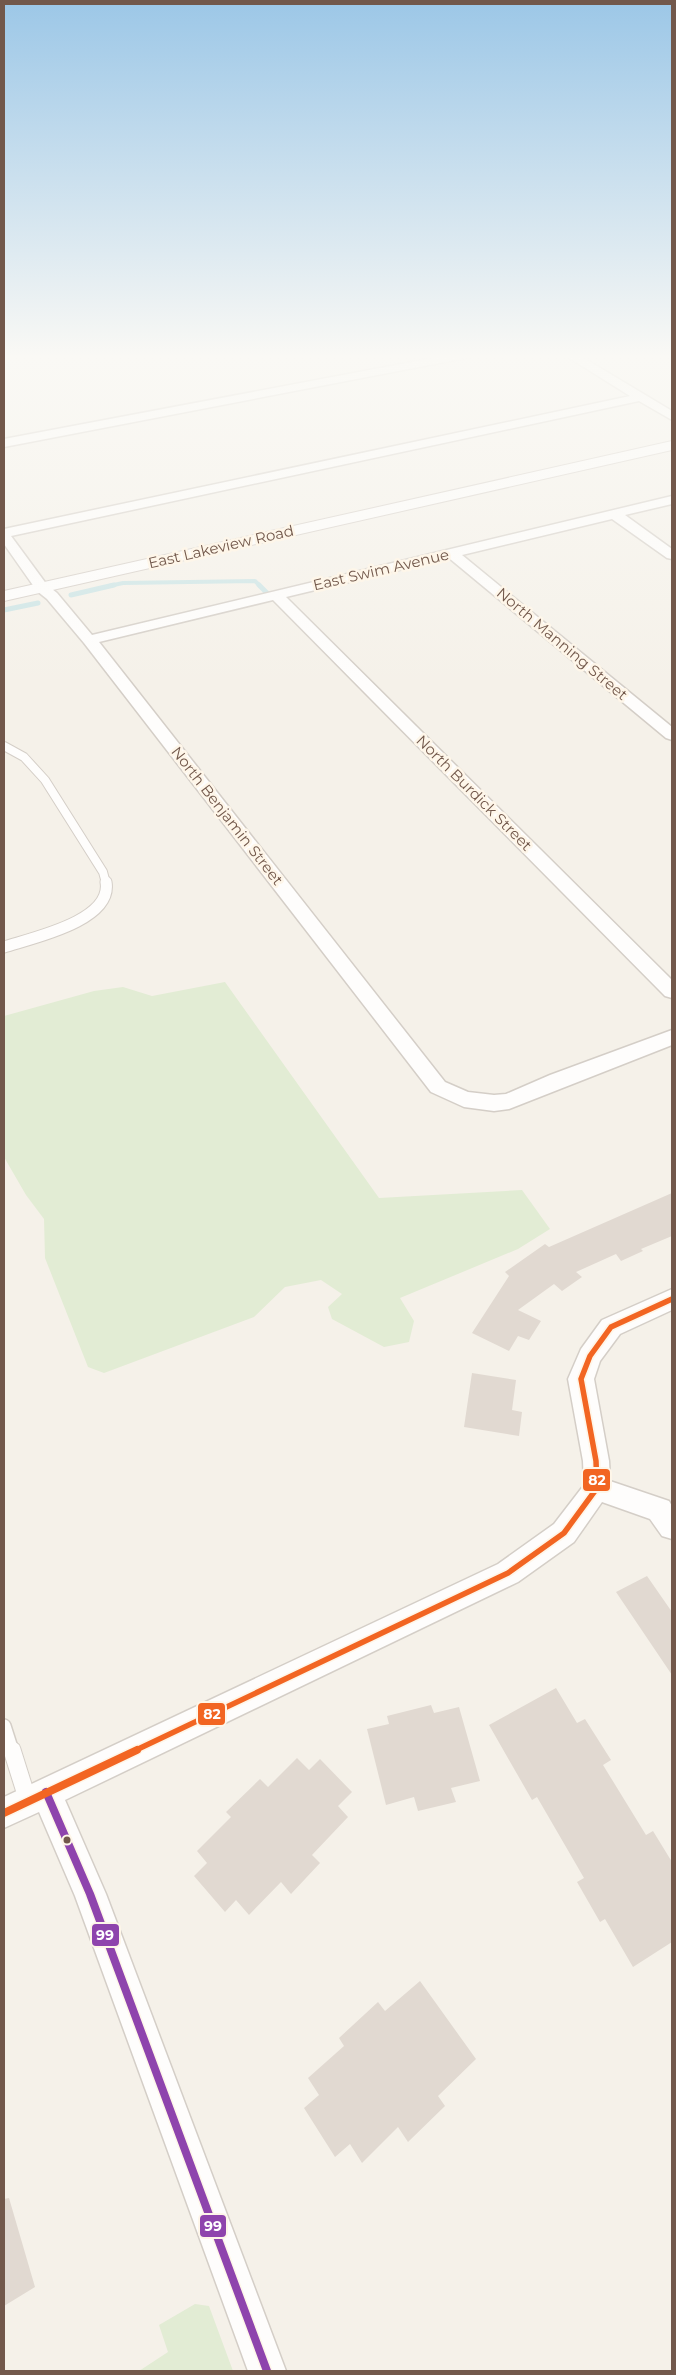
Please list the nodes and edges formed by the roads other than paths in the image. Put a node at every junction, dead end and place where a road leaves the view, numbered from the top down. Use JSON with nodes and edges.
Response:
{"nodes":[{"id":1,"x":325,"y":465,"type":"edge"},
{"id":2,"x":585,"y":465,"type":"edge"},
{"id":3,"x":672,"y":500,"type":"edge"},
{"id":4,"x":614,"y":514,"type":"junction"},
{"id":5,"x":4,"y":534,"type":"edge"},
{"id":6,"x":452,"y":553,"type":"junction"},
{"id":7,"x":672,"y":556,"type":"edge"},
{"id":8,"x":42,"y":588,"type":"junction"},
{"id":9,"x":276,"y":595,"type":"junction"},
{"id":10,"x":4,"y":596,"type":"edge"},
{"id":11,"x":89,"y":640,"type":"junction"},
{"id":12,"x":672,"y":735,"type":"edge"},
{"id":13,"x":4,"y":746,"type":"edge"},
{"id":14,"x":4,"y":947,"type":"edge"},
{"id":15,"x":672,"y":992,"type":"edge"},
{"id":16,"x":672,"y":1037,"type":"edge"},
{"id":17,"x":672,"y":1299,"type":"edge"},
{"id":18,"x":597,"y":1488,"type":"junction"},
{"id":19,"x":672,"y":1527,"type":"edge"},
{"id":20,"x":4,"y":1726,"type":"edge"},
{"id":21,"x":26,"y":1802,"type":"edge"},
{"id":22,"x":267,"y":2371,"type":"edge"}],
"edges":[{"from":1,"to":5,"type":"street"},
{"from":2,"to":8,"type":"street","name":"East Lakeview Road"},
{"from":3,"to":4,"type":"street","name":"East Swim Avenue"},
{"from":4,"to":6,"type":"street","name":"East Swim Avenue"},
{"from":4,"to":7,"type":"street"},
{"from":5,"to":8,"type":"street","name":"North Benjamin Street"},
{"from":6,"to":9,"type":"street","name":"East Swim Avenue"},
{"from":6,"to":12,"type":"street","name":"North Manning Street"},
{"from":8,"to":10,"type":"street","name":"East Lakeview Road"},
{"from":8,"to":11,"type":"street","name":"North Benjamin Street"},
{"from":9,"to":11,"type":"street","name":"East Swim Avenue"},
{"from":9,"to":15,"type":"street","name":"North Burdick Street"},
{"from":11,"to":16,"type":"street","name":"North Benjamin Street"},
{"from":13,"to":14,"type":"lane"},
{"from":17,"to":18,"type":"street"},
{"from":18,"to":19,"type":"street"},
{"from":18,"to":21,"type":"street"},
{"from":20,"to":21,"type":"lane"},
{"from":21,"to":22,"type":"street"}]}
